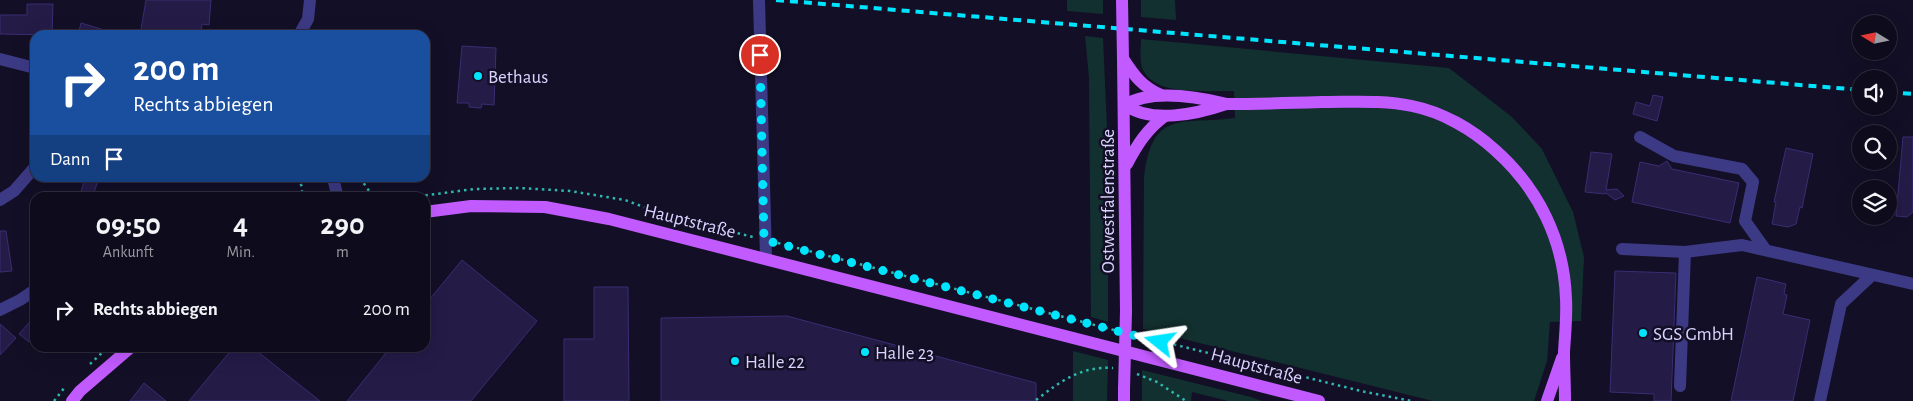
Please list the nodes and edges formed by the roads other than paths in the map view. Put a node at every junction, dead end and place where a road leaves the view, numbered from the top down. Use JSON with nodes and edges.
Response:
{"nodes":[{"id":1,"x":310,"y":0,"type":"edge"},
{"id":2,"x":759,"y":0,"type":"edge"},
{"id":3,"x":1122,"y":0,"type":"edge"},
{"id":4,"x":302,"y":30,"type":"edge"},
{"id":5,"x":0,"y":59,"type":"edge"},
{"id":6,"x":1124,"y":59,"type":"junction"},
{"id":7,"x":30,"y":67,"type":"edge"},
{"id":8,"x":1164,"y":96,"type":"junction"},
{"id":9,"x":1227,"y":104,"type":"junction"},
{"id":10,"x":1125,"y":105,"type":"junction"},
{"id":11,"x":1165,"y":116,"type":"junction"},
{"id":12,"x":1640,"y":137,"type":"dead end"},
{"id":13,"x":1126,"y":166,"type":"junction"},
{"id":14,"x":30,"y":173,"type":"edge"},
{"id":15,"x":0,"y":200,"type":"edge"},
{"id":16,"x":430,"y":211,"type":"edge"},
{"id":17,"x":1622,"y":249,"type":"dead end"},
{"id":18,"x":1766,"y":249,"type":"junction"},
{"id":19,"x":1685,"y":252,"type":"junction"},
{"id":20,"x":766,"y":258,"type":"junction"},
{"id":21,"x":1872,"y":275,"type":"junction"},
{"id":22,"x":1913,"y":284,"type":"edge"},
{"id":23,"x":30,"y":293,"type":"edge"},
{"id":24,"x":0,"y":310,"type":"edge"},
{"id":25,"x":1564,"y":351,"type":"junction"},
{"id":26,"x":125,"y":352,"type":"edge"},
{"id":27,"x":1680,"y":386,"type":"dead end"},
{"id":28,"x":1124,"y":395,"type":"edge"},
{"id":29,"x":72,"y":401,"type":"edge"},
{"id":30,"x":1319,"y":401,"type":"edge"},
{"id":31,"x":1547,"y":401,"type":"edge"},
{"id":32,"x":1565,"y":401,"type":"edge"},
{"id":33,"x":1820,"y":401,"type":"edge"}],
"edges":[{"from":1,"to":4,"type":"street"},
{"from":2,"to":20,"type":"street"},
{"from":3,"to":6,"type":"main road","name":"Ostwestfalenstraße","bridge":true},
{"from":5,"to":7,"type":"street"},
{"from":6,"to":8,"type":"main road"},
{"from":6,"to":10,"type":"main road","name":"Ostwestfalenstraße"},
{"from":8,"to":9,"type":"main road"},
{"from":8,"to":10,"type":"main road"},
{"from":9,"to":11,"type":"main road"},
{"from":9,"to":25,"type":"main road"},
{"from":10,"to":11,"type":"main road"},
{"from":10,"to":13,"type":"main road","name":"Ostwestfalenstraße"},
{"from":11,"to":13,"type":"main road"},
{"from":12,"to":18,"type":"street"},
{"from":13,"to":28,"type":"main road","name":"Ostwestfalenstraße","bridge":true},
{"from":14,"to":15,"type":"street"},
{"from":16,"to":20,"type":"main road","name":"Hauptstraße"},
{"from":17,"to":19,"type":"street"},
{"from":18,"to":19,"type":"street"},
{"from":18,"to":21,"type":"street"},
{"from":19,"to":27,"type":"street"},
{"from":20,"to":30,"type":"main road","name":"Hauptstraße"},
{"from":21,"to":22,"type":"street"},
{"from":21,"to":33,"type":"street"},
{"from":23,"to":24,"type":"street"},
{"from":25,"to":31,"type":"main road"},
{"from":25,"to":32,"type":"main road"},
{"from":26,"to":29,"type":"main road"}]}
